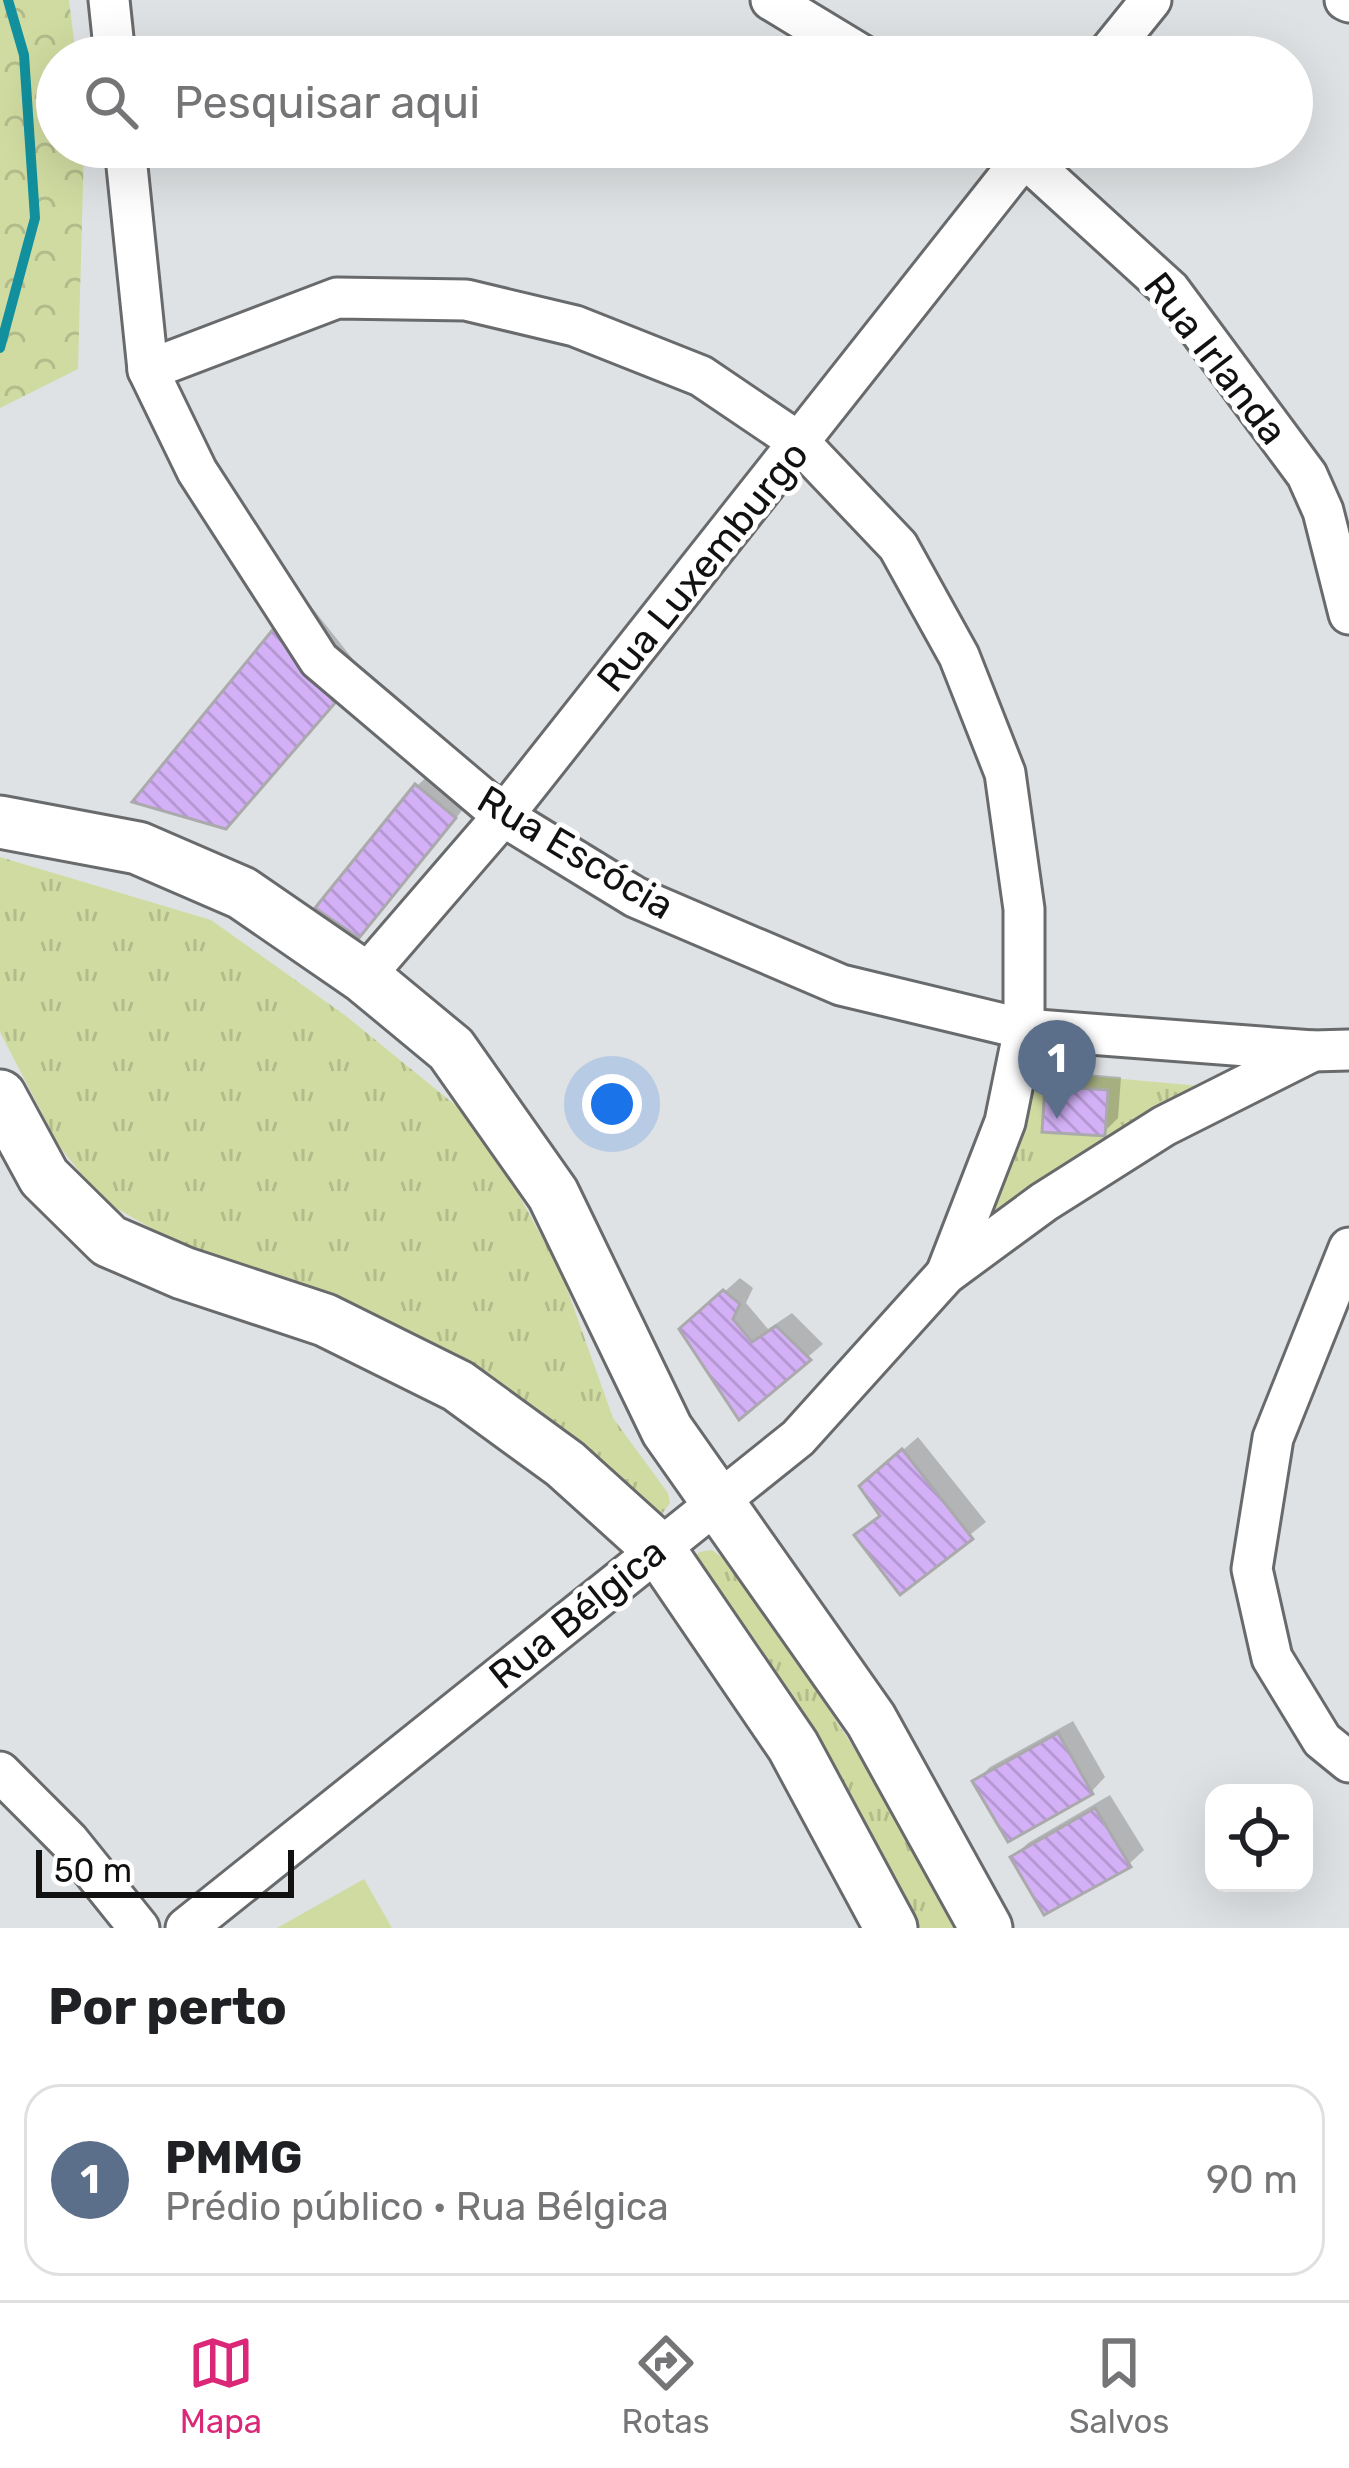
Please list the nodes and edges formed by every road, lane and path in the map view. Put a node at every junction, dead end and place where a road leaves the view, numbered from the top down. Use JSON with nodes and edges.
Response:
{"nodes":[{"id":1,"x":109,"y":0,"type":"edge"},
{"id":2,"x":771,"y":0,"type":"edge"},
{"id":3,"x":1151,"y":0,"type":"edge"},
{"id":4,"x":113,"y":36,"type":"edge"},
{"id":5,"x":830,"y":36,"type":"edge"},
{"id":6,"x":1122,"y":36,"type":"edge"},
{"id":7,"x":126,"y":168,"type":"edge"},
{"id":8,"x":1010,"y":168,"type":"edge"},
{"id":9,"x":1043,"y":168,"type":"edge"},
{"id":10,"x":148,"y":370,"type":"junction"},
{"id":11,"x":800,"y":443,"type":"junction"},
{"id":12,"x":1336,"y":504,"type":"edge"},
{"id":13,"x":1349,"y":614,"type":"edge"},
{"id":14,"x":503,"y":816,"type":"junction"},
{"id":15,"x":12,"y":829,"type":"edge"},
{"id":16,"x":364,"y":977,"type":"junction"},
{"id":17,"x":1024,"y":1029,"type":"junction"},
{"id":18,"x":1331,"y":1051,"type":"edge"},
{"id":19,"x":0,"y":1096,"type":"edge"},
{"id":20,"x":1349,"y":1247,"type":"edge"},
{"id":21,"x":946,"y":1274,"type":"junction"},
{"id":22,"x":718,"y":1502,"type":"junction"},
{"id":23,"x":658,"y":1547,"type":"junction"},
{"id":24,"x":1349,"y":1762,"type":"edge"},
{"id":25,"x":0,"y":1772,"type":"edge"},
{"id":26,"x":139,"y":1928,"type":"edge"},
{"id":27,"x":186,"y":1928,"type":"edge"},
{"id":28,"x":891,"y":1928,"type":"edge"},
{"id":29,"x":986,"y":1928,"type":"edge"}],
"edges":[{"from":1,"to":4,"type":"street"},
{"from":2,"to":5,"type":"street"},
{"from":3,"to":6,"type":"street"},
{"from":7,"to":10,"type":"street","name":"Rua Escócia"},
{"from":8,"to":11,"type":"street","name":"Rua Luxemburgo"},
{"from":9,"to":12,"type":"street","name":"Rua Irlanda"},
{"from":10,"to":11,"type":"street","name":"Rua Bélgica"},
{"from":10,"to":14,"type":"street","name":"Rua Escócia"},
{"from":11,"to":14,"type":"street","name":"Rua Luxemburgo"},
{"from":11,"to":17,"type":"street","name":"Rua Bélgica"},
{"from":12,"to":13,"type":"street","name":"Rua Irlanda"},
{"from":14,"to":16,"type":"street","name":"Rua Luxemburgo"},
{"from":14,"to":17,"type":"street","name":"Rua Escócia"},
{"from":15,"to":16,"type":"street"},
{"from":16,"to":22,"type":"street"},
{"from":17,"to":18,"type":"street","name":"Rua Escócia"},
{"from":17,"to":21,"type":"street","name":"Rua Bélgica"},
{"from":18,"to":21,"type":"street","name":"Rua Bélgica"},
{"from":19,"to":23,"type":"street"},
{"from":20,"to":24,"type":"street"},
{"from":21,"to":22,"type":"street","name":"Rua Bélgica"},
{"from":22,"to":23,"type":"street","name":"Rua Bélgica"},
{"from":22,"to":29,"type":"street"},
{"from":23,"to":27,"type":"street","name":"Rua Bélgica"},
{"from":23,"to":28,"type":"street"},
{"from":25,"to":26,"type":"street"}]}
